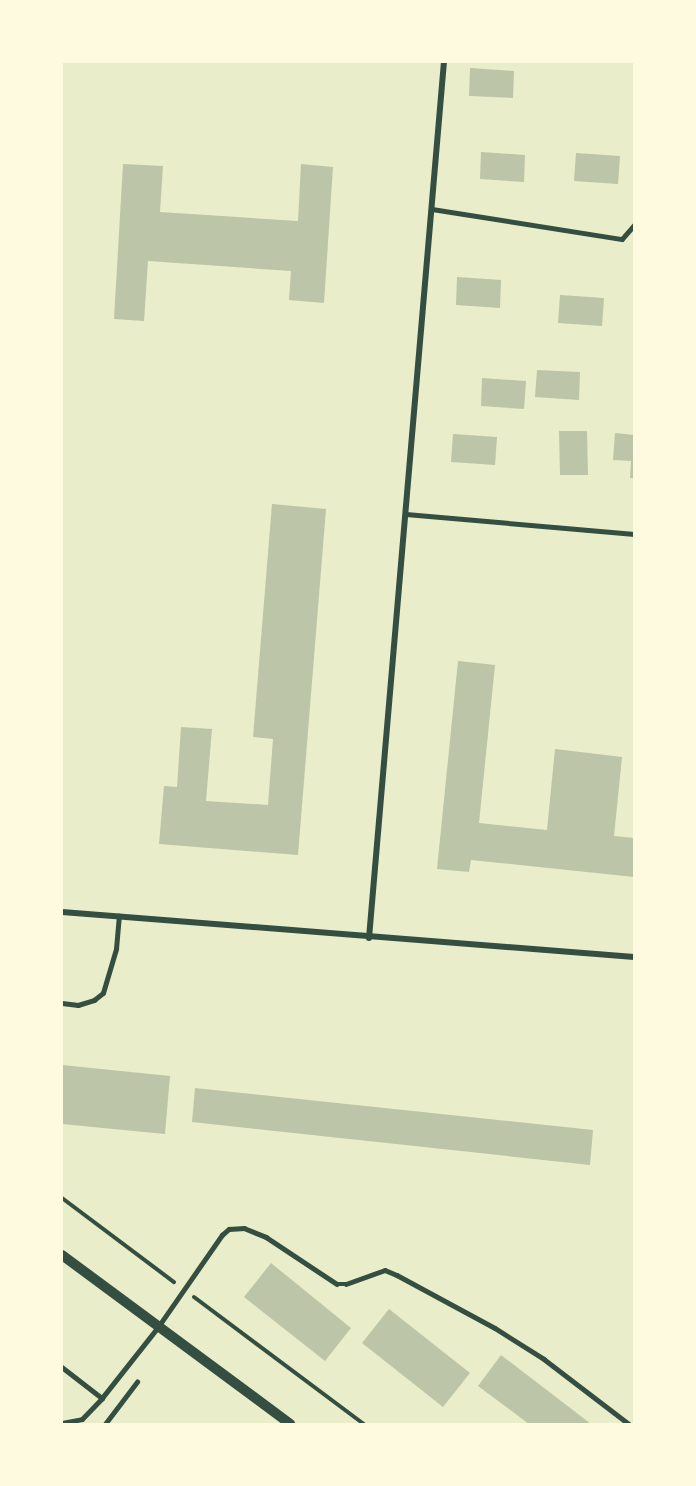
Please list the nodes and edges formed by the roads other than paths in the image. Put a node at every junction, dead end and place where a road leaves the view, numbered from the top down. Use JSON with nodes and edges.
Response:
{"nodes":[{"id":1,"x":444,"y":62,"type":"edge"},
{"id":2,"x":432,"y":210,"type":"junction"},
{"id":3,"x":634,"y":225,"type":"edge"},
{"id":4,"x":406,"y":514,"type":"junction"},
{"id":5,"x":634,"y":534,"type":"edge"},
{"id":6,"x":62,"y":912,"type":"edge"},
{"id":7,"x":119,"y":916,"type":"junction"},
{"id":8,"x":369,"y":938,"type":"junction"},
{"id":9,"x":634,"y":957,"type":"edge"},
{"id":10,"x":62,"y":1003,"type":"edge"},
{"id":11,"x":62,"y":1255,"type":"edge"},
{"id":12,"x":158,"y":1326,"type":"junction"},
{"id":13,"x":62,"y":1367,"type":"edge"},
{"id":14,"x":137,"y":1382,"type":"dead end"},
{"id":15,"x":102,"y":1398,"type":"junction"},
{"id":16,"x":62,"y":1423,"type":"edge"},
{"id":17,"x":105,"y":1425,"type":"edge"},
{"id":18,"x":290,"y":1425,"type":"edge"},
{"id":19,"x":629,"y":1425,"type":"edge"}],
"edges":[{"from":1,"to":2,"type":"street"},
{"from":2,"to":3,"type":"lane"},
{"from":2,"to":4,"type":"street"},
{"from":4,"to":5,"type":"lane"},
{"from":4,"to":8,"type":"street"},
{"from":6,"to":7,"type":"street"},
{"from":7,"to":8,"type":"street"},
{"from":7,"to":10,"type":"lane"},
{"from":8,"to":9,"type":"street"},
{"from":11,"to":12,"type":"street"},
{"from":12,"to":15,"type":"lane"},
{"from":12,"to":18,"type":"street"},
{"from":12,"to":19,"type":"lane"},
{"from":13,"to":15,"type":"lane"},
{"from":14,"to":17,"type":"lane"},
{"from":15,"to":16,"type":"lane"}]}
